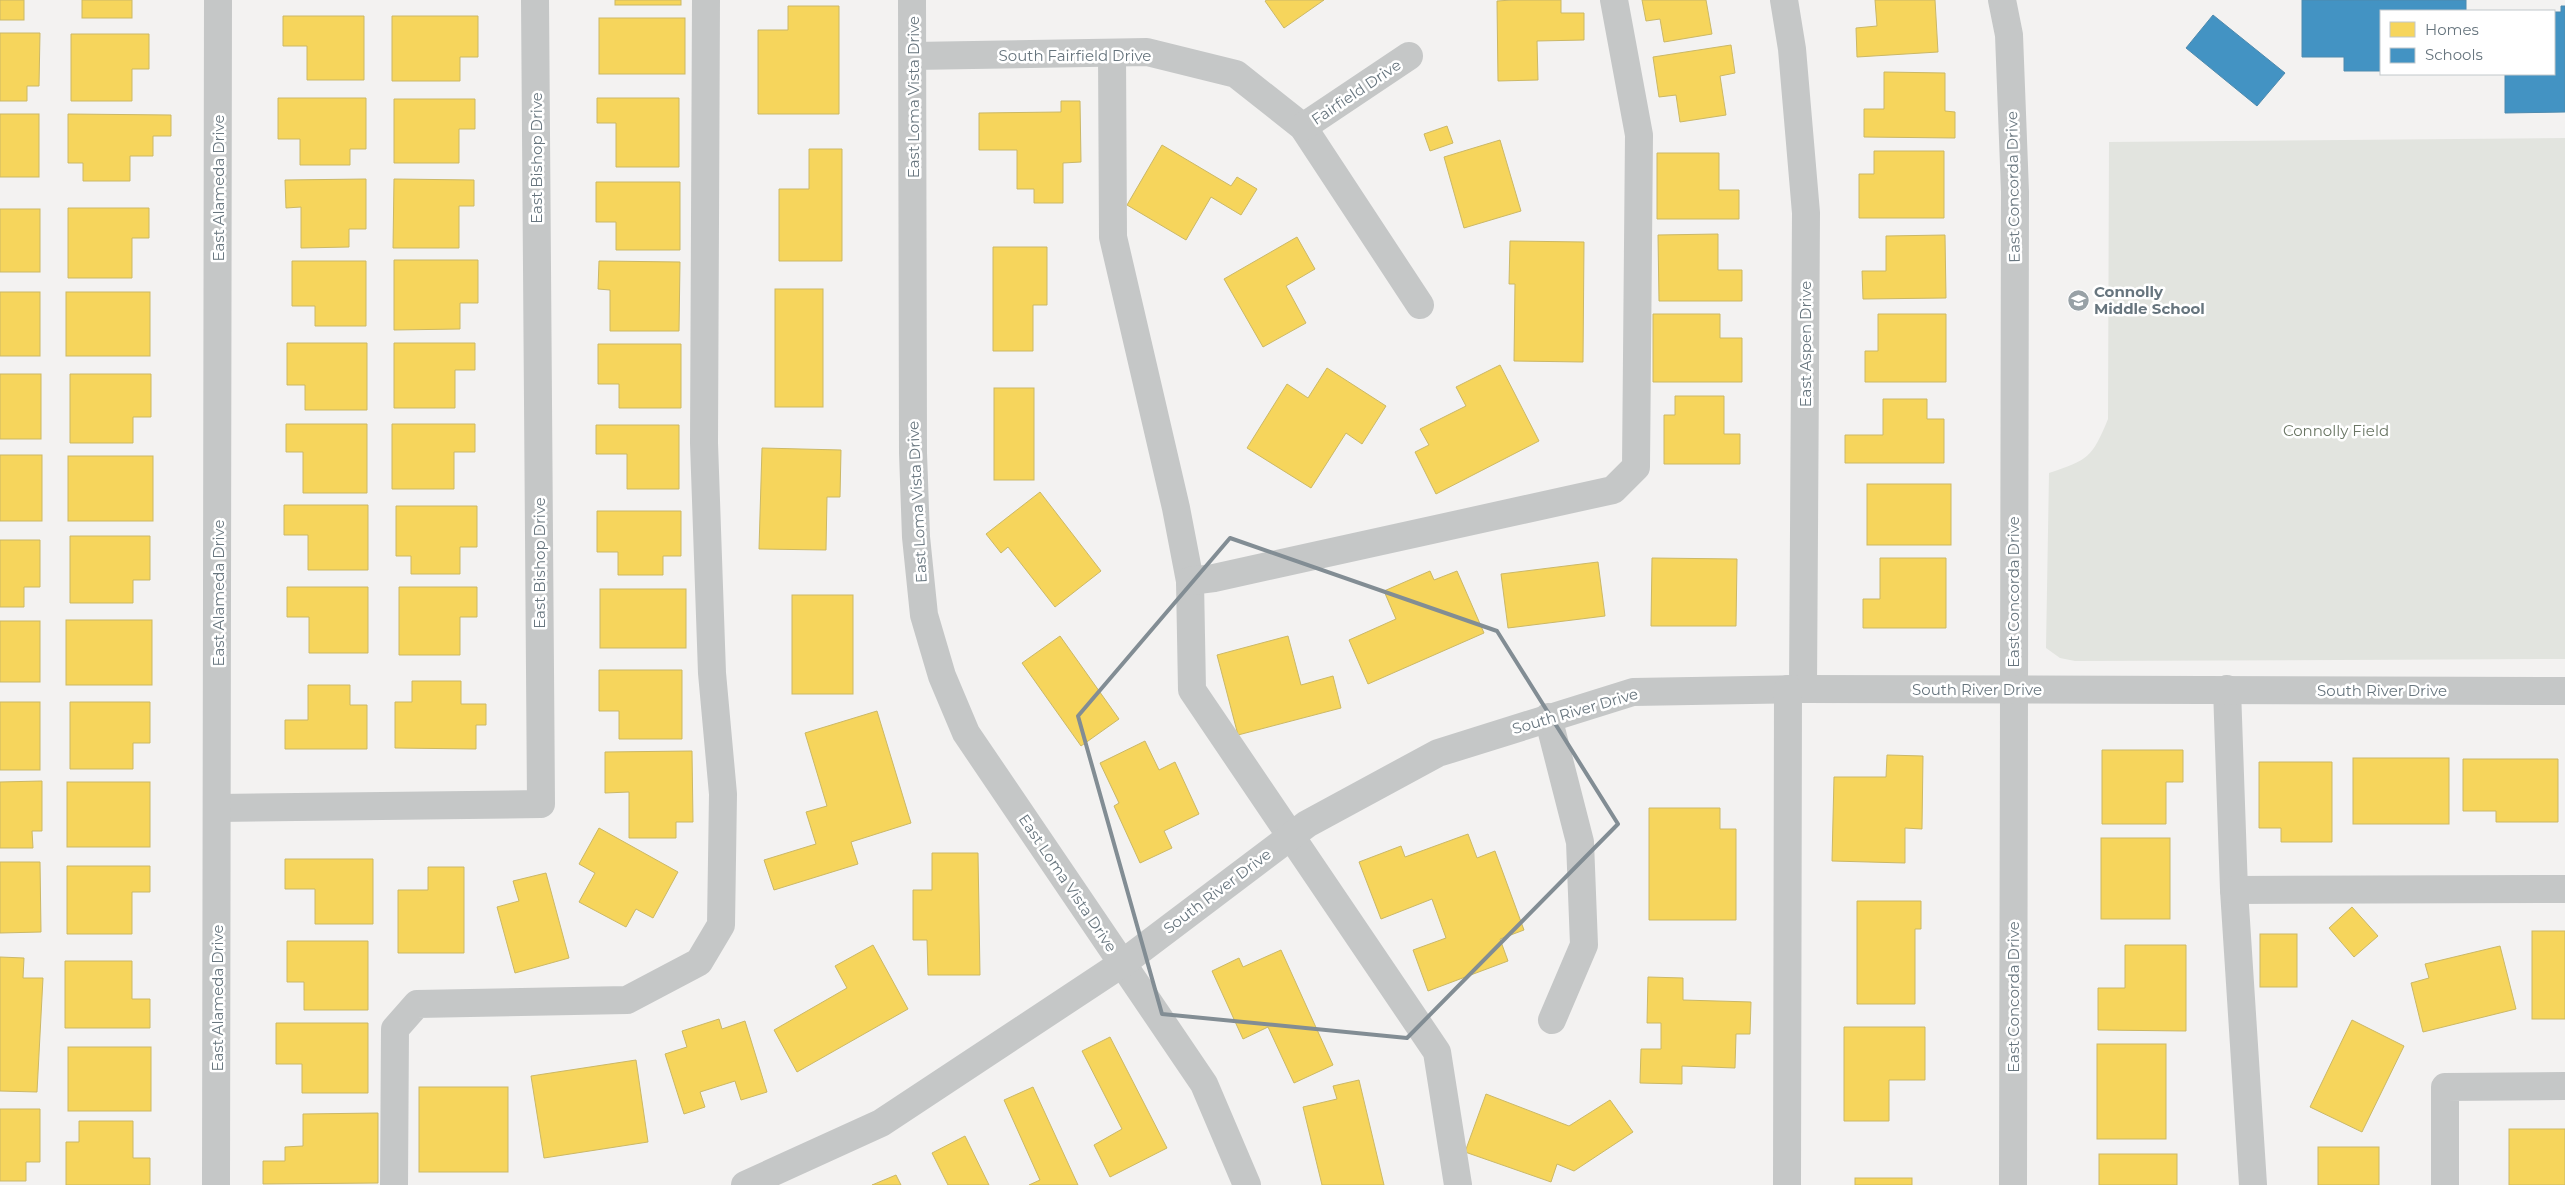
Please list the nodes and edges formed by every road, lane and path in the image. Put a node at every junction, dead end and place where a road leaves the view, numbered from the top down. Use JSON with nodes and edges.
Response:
{"nodes":[{"id":1,"x":218,"y":0,"type":"edge"},
{"id":2,"x":535,"y":0,"type":"edge"},
{"id":3,"x":706,"y":0,"type":"edge"},
{"id":4,"x":912,"y":0,"type":"edge"},
{"id":5,"x":1614,"y":0,"type":"edge"},
{"id":6,"x":1784,"y":0,"type":"edge"},
{"id":7,"x":2002,"y":0,"type":"edge"},
{"id":8,"x":1112,"y":53,"type":"junction"},
{"id":9,"x":913,"y":56,"type":"junction"},
{"id":10,"x":1409,"y":56,"type":"dead end"},
{"id":11,"x":1303,"y":127,"type":"junction"},
{"id":12,"x":1420,"y":305,"type":"dead end"},
{"id":13,"x":1190,"y":581,"type":"junction"},
{"id":14,"x":1796,"y":689,"type":"junction"},
{"id":15,"x":2012,"y":689,"type":"junction"},
{"id":16,"x":2227,"y":690,"type":"junction"},
{"id":17,"x":2565,"y":691,"type":"edge"},
{"id":18,"x":1548,"y":717,"type":"junction"},
{"id":19,"x":218,"y":808,"type":"junction"},
{"id":20,"x":1290,"y":837,"type":"junction"},
{"id":21,"x":2565,"y":889,"type":"edge"},
{"id":22,"x":2234,"y":890,"type":"junction"},
{"id":23,"x":1123,"y":963,"type":"junction"},
{"id":24,"x":1552,"y":1020,"type":"dead end"},
{"id":25,"x":2565,"y":1086,"type":"edge"},
{"id":26,"x":216,"y":1185,"type":"edge"},
{"id":27,"x":394,"y":1185,"type":"edge"},
{"id":28,"x":745,"y":1185,"type":"edge"},
{"id":29,"x":1246,"y":1185,"type":"edge"},
{"id":30,"x":1458,"y":1185,"type":"edge"},
{"id":31,"x":1787,"y":1185,"type":"edge"},
{"id":32,"x":2012,"y":1185,"type":"edge"},
{"id":33,"x":2253,"y":1185,"type":"edge"},
{"id":34,"x":2445,"y":1185,"type":"edge"}],
"edges":[{"from":1,"to":19,"type":"street","name":"East Alameda Drive"},
{"from":2,"to":19,"type":"street","name":"East Bishop Drive"},
{"from":3,"to":27,"type":"street"},
{"from":4,"to":9,"type":"street","name":"East Loma Vista Drive"},
{"from":5,"to":13,"type":"street"},
{"from":6,"to":14,"type":"street","name":"East Aspen Drive"},
{"from":7,"to":15,"type":"street","name":"East Concorda Drive"},
{"from":8,"to":9,"type":"street","name":"South Fairfield Drive"},
{"from":8,"to":11,"type":"street","name":"South Fairfield Drive"},
{"from":8,"to":13,"type":"street"},
{"from":9,"to":23,"type":"street","name":"East Loma Vista Drive"},
{"from":10,"to":11,"type":"street","name":"Fairfield Drive"},
{"from":11,"to":12,"type":"street","name":"South Fairfield Drive"},
{"from":13,"to":20,"type":"street"},
{"from":14,"to":15,"type":"street","name":"South River Drive"},
{"from":14,"to":18,"type":"street","name":"South River Drive"},
{"from":14,"to":31,"type":"street","name":"East Aspen Drive"},
{"from":15,"to":16,"type":"street","name":"South River Drive"},
{"from":15,"to":32,"type":"street","name":"East Concorda Drive"},
{"from":16,"to":17,"type":"street","name":"South River Drive"},
{"from":16,"to":22,"type":"street"},
{"from":18,"to":20,"type":"street","name":"South River Drive"},
{"from":18,"to":24,"type":"street"},
{"from":19,"to":26,"type":"street","name":"East Alameda Drive"},
{"from":20,"to":23,"type":"street","name":"South River Drive"},
{"from":20,"to":30,"type":"street"},
{"from":21,"to":22,"type":"street"},
{"from":22,"to":33,"type":"street"},
{"from":23,"to":28,"type":"street","name":"South River Drive"},
{"from":23,"to":29,"type":"street","name":"East Loma Vista Drive"},
{"from":25,"to":34,"type":"street"}]}
